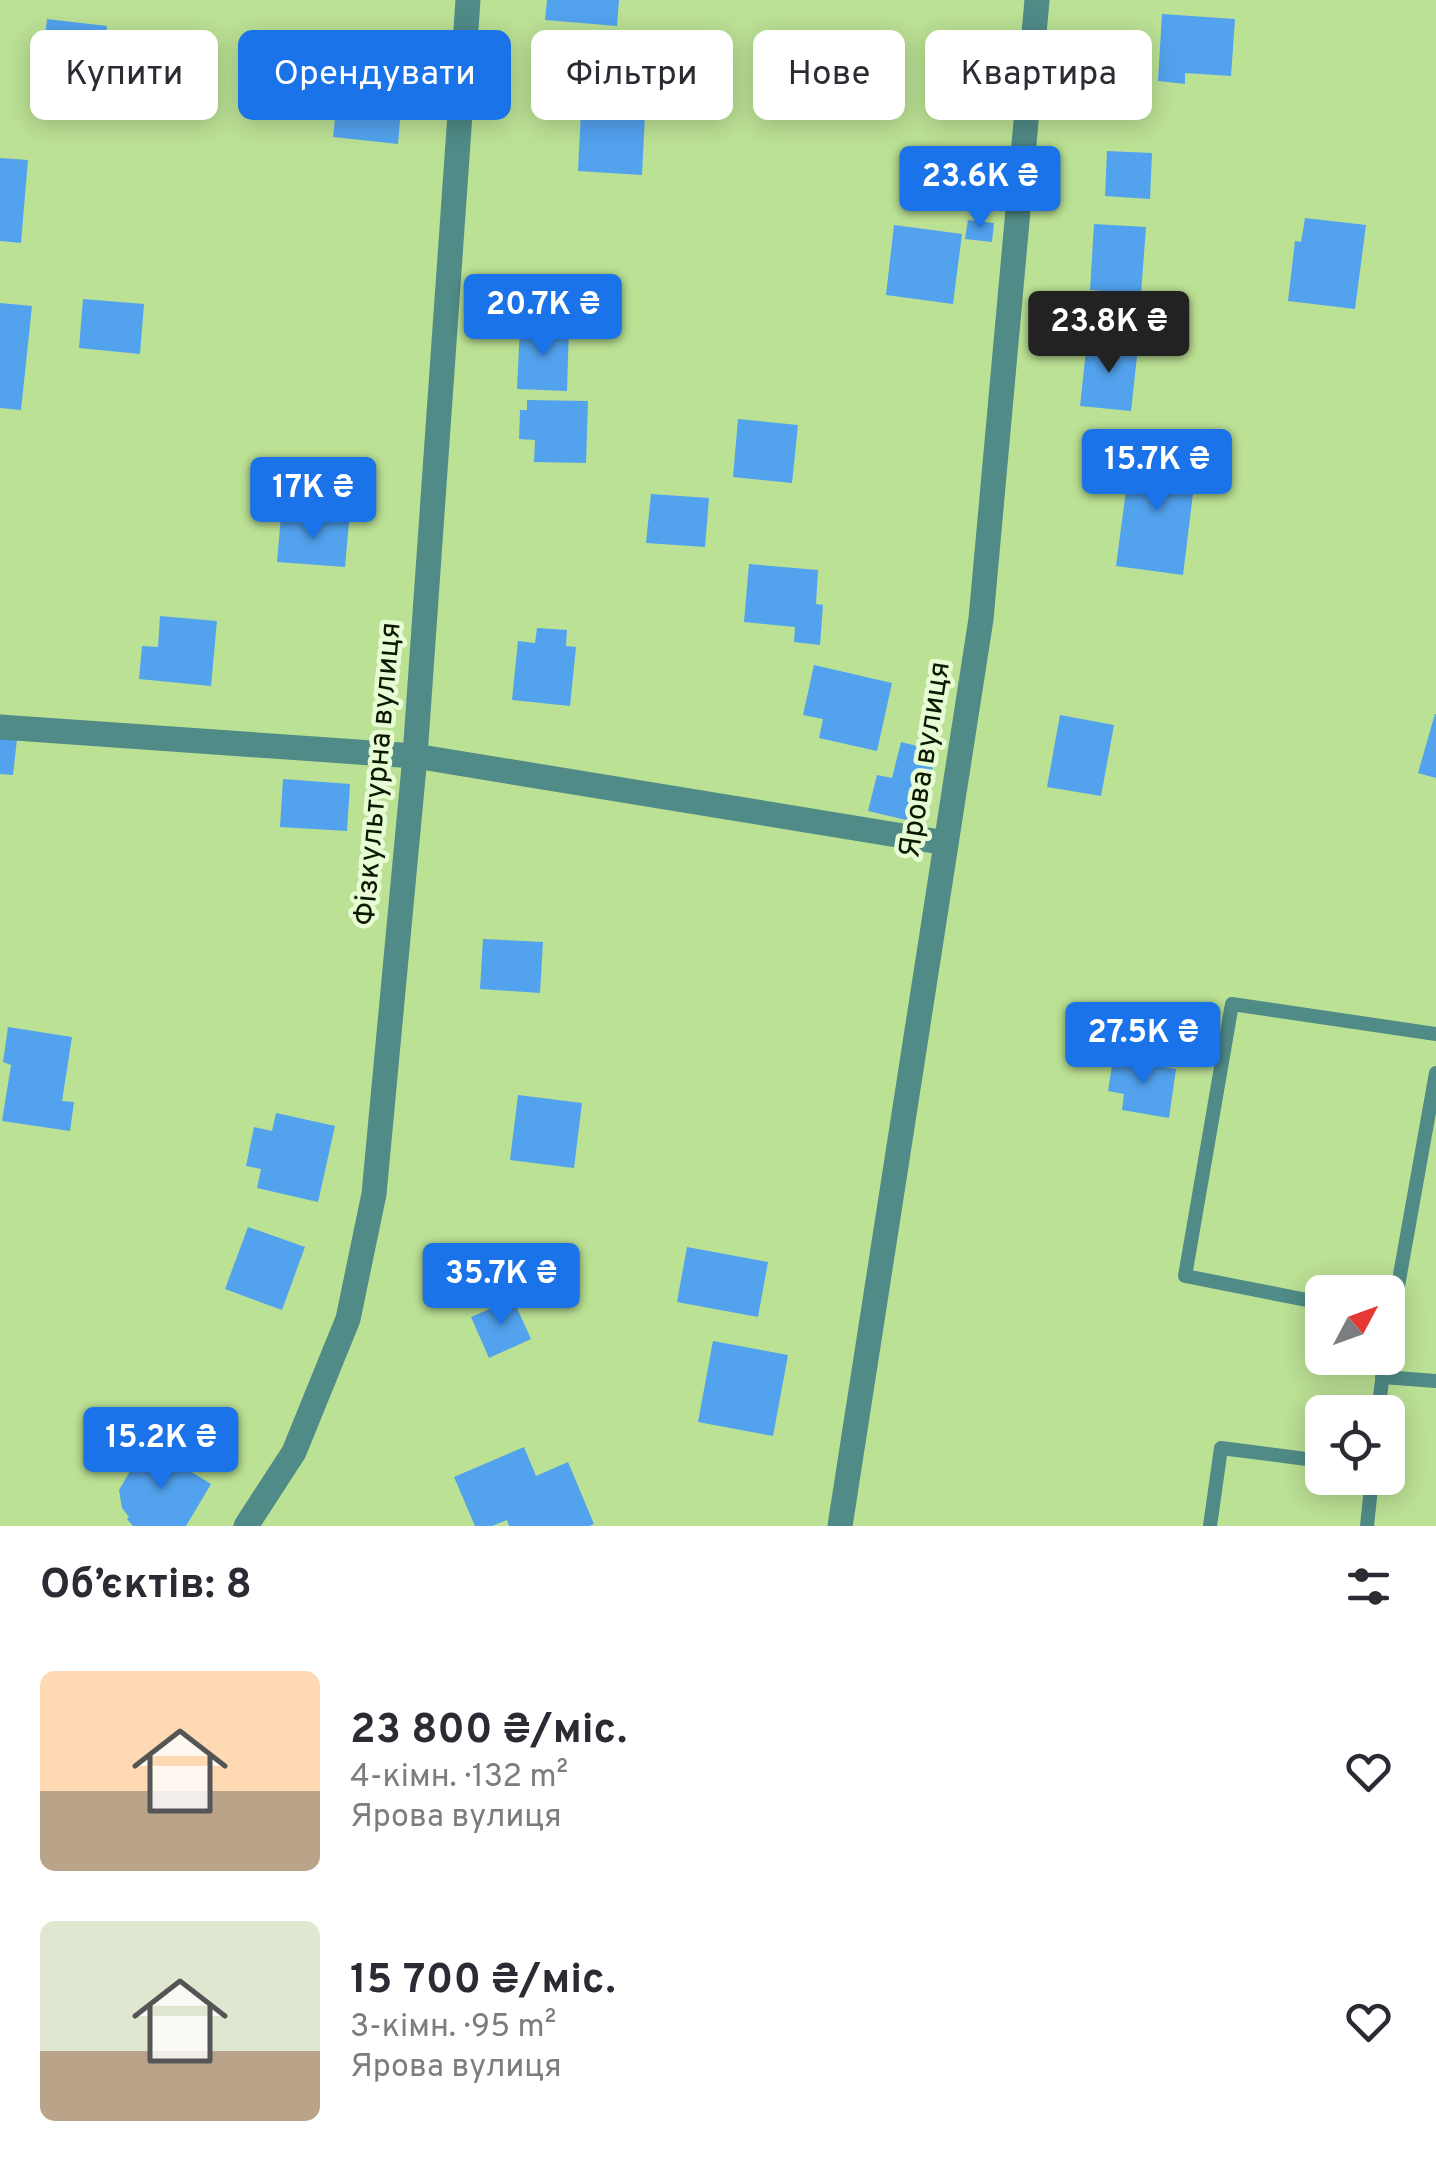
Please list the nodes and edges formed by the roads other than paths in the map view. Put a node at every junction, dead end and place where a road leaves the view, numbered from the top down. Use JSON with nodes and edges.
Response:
{"nodes":[{"id":1,"x":468,"y":0,"type":"edge"},
{"id":2,"x":1038,"y":0,"type":"edge"},
{"id":3,"x":0,"y":727,"type":"edge"},
{"id":4,"x":415,"y":756,"type":"junction"},
{"id":5,"x":946,"y":843,"type":"junction"},
{"id":6,"x":1436,"y":1034,"type":"edge"},
{"id":7,"x":1436,"y":1073,"type":"edge"},
{"id":8,"x":1398,"y":1275,"type":"edge"},
{"id":9,"x":1305,"y":1300,"type":"edge"},
{"id":10,"x":1382,"y":1377,"type":"joint"},
{"id":11,"x":1436,"y":1380,"type":"edge"},
{"id":12,"x":1380,"y":1395,"type":"edge"},
{"id":13,"x":1305,"y":1459,"type":"edge"},
{"id":14,"x":1370,"y":1495,"type":"edge"},
{"id":15,"x":246,"y":1526,"type":"edge"},
{"id":16,"x":840,"y":1526,"type":"edge"},
{"id":17,"x":1210,"y":1526,"type":"edge"},
{"id":18,"x":1367,"y":1526,"type":"edge"}],
"edges":[{"from":1,"to":4,"type":"street","name":"Фізкультурна вулиця"},
{"from":2,"to":5,"type":"street","name":"Ярова вулиця"},
{"from":3,"to":4,"type":"street"},
{"from":4,"to":5,"type":"street"},
{"from":4,"to":15,"type":"street","name":"Фізкультурна вулиця"},
{"from":5,"to":16,"type":"street","name":"Ярова вулиця"},
{"from":6,"to":9,"type":"lane"},
{"from":7,"to":8,"type":"lane"},
{"from":10,"to":11,"type":"lane"},
{"from":10,"to":12,"type":"lane"},
{"from":13,"to":17,"type":"lane"},
{"from":14,"to":18,"type":"lane"}]}
